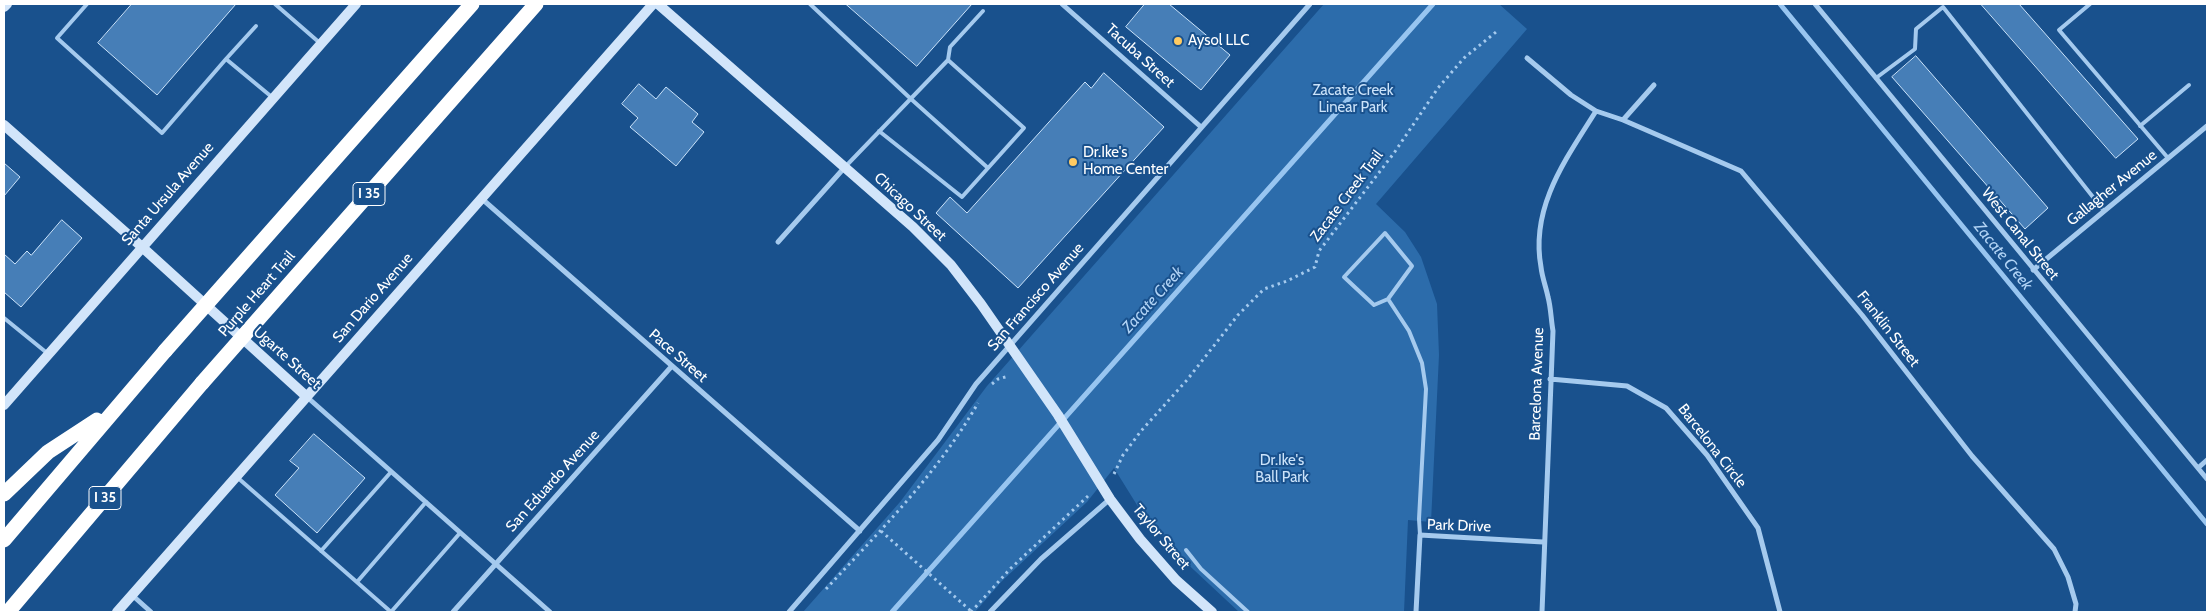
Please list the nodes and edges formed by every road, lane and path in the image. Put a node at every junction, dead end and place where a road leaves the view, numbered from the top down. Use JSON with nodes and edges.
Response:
{"nodes":[{"id":1,"x":7,"y":4,"type":"edge"},
{"id":2,"x":87,"y":4,"type":"edge"},
{"id":3,"x":275,"y":4,"type":"edge"},
{"id":4,"x":356,"y":4,"type":"edge"},
{"id":5,"x":472,"y":4,"type":"edge"},
{"id":6,"x":536,"y":4,"type":"edge"},
{"id":7,"x":653,"y":4,"type":"edge"},
{"id":8,"x":658,"y":4,"type":"edge"},
{"id":9,"x":810,"y":4,"type":"edge"},
{"id":10,"x":1062,"y":4,"type":"edge"},
{"id":11,"x":1310,"y":4,"type":"edge"},
{"id":12,"x":1815,"y":4,"type":"edge"},
{"id":13,"x":2090,"y":4,"type":"edge"},
{"id":14,"x":4,"y":7,"type":"edge"},
{"id":15,"x":983,"y":11,"type":"dead end"},
{"id":16,"x":256,"y":26,"type":"dead end"},
{"id":17,"x":1496,"y":32,"type":"dead end"},
{"id":18,"x":320,"y":44,"type":"junction"},
{"id":19,"x":1527,"y":58,"type":"dead end"},
{"id":20,"x":226,"y":59,"type":"junction"},
{"id":21,"x":948,"y":60,"type":"junction"},
{"id":22,"x":1876,"y":78,"type":"junction"},
{"id":23,"x":2189,"y":84,"type":"dead end"},
{"id":24,"x":1654,"y":85,"type":"dead end"},
{"id":25,"x":273,"y":98,"type":"junction"},
{"id":26,"x":910,"y":99,"type":"junction"},
{"id":27,"x":1596,"y":110,"type":"junction"},
{"id":28,"x":1623,"y":120,"type":"junction"},
{"id":29,"x":4,"y":125,"type":"edge"},
{"id":30,"x":2140,"y":126,"type":"junction"},
{"id":31,"x":2207,"y":126,"type":"edge"},
{"id":32,"x":1201,"y":127,"type":"junction"},
{"id":33,"x":879,"y":132,"type":"junction"},
{"id":34,"x":2168,"y":158,"type":"junction"},
{"id":35,"x":844,"y":167,"type":"junction"},
{"id":36,"x":988,"y":168,"type":"junction"},
{"id":37,"x":481,"y":198,"type":"junction"},
{"id":38,"x":2104,"y":211,"type":"junction"},
{"id":39,"x":778,"y":242,"type":"dead end"},
{"id":40,"x":142,"y":247,"type":"junction"},
{"id":41,"x":2033,"y":270,"type":"junction"},
{"id":42,"x":1388,"y":299,"type":"junction"},
{"id":43,"x":4,"y":318,"type":"edge"},
{"id":44,"x":1010,"y":345,"type":"junction"},
{"id":45,"x":48,"y":354,"type":"junction"},
{"id":46,"x":671,"y":367,"type":"junction"},
{"id":47,"x":1550,"y":379,"type":"junction"},
{"id":48,"x":306,"y":397,"type":"junction"},
{"id":49,"x":4,"y":405,"type":"edge"},
{"id":50,"x":111,"y":411,"type":"junction"},
{"id":51,"x":2207,"y":460,"type":"edge"},
{"id":52,"x":2198,"y":468,"type":"junction"},
{"id":53,"x":391,"y":472,"type":"junction"},
{"id":54,"x":1095,"y":474,"type":"joint"},
{"id":55,"x":1114,"y":474,"type":"dead end"},
{"id":56,"x":238,"y":478,"type":"junction"},
{"id":57,"x":2207,"y":479,"type":"edge"},
{"id":58,"x":4,"y":494,"type":"edge"},
{"id":59,"x":1088,"y":496,"type":"dead end"},
{"id":60,"x":1110,"y":499,"type":"junction"},
{"id":61,"x":426,"y":502,"type":"junction"},
{"id":62,"x":860,"y":531,"type":"junction"},
{"id":63,"x":880,"y":532,"type":"dead end"},
{"id":64,"x":460,"y":533,"type":"junction"},
{"id":65,"x":1420,"y":536,"type":"junction"},
{"id":66,"x":4,"y":540,"type":"edge"},
{"id":67,"x":1543,"y":542,"type":"junction"},
{"id":68,"x":1186,"y":550,"type":"dead end"},
{"id":69,"x":321,"y":551,"type":"junction"},
{"id":70,"x":496,"y":565,"type":"junction"},
{"id":71,"x":357,"y":582,"type":"junction"},
{"id":72,"x":132,"y":596,"type":"junction"},
{"id":73,"x":8,"y":612,"type":"edge"},
{"id":74,"x":118,"y":612,"type":"edge"},
{"id":75,"x":151,"y":612,"type":"edge"},
{"id":76,"x":391,"y":612,"type":"edge"},
{"id":77,"x":453,"y":612,"type":"edge"},
{"id":78,"x":550,"y":612,"type":"edge"},
{"id":79,"x":789,"y":612,"type":"edge"},
{"id":80,"x":972,"y":612,"type":"edge"},
{"id":81,"x":990,"y":612,"type":"edge"},
{"id":82,"x":1212,"y":612,"type":"edge"},
{"id":83,"x":1248,"y":612,"type":"edge"},
{"id":84,"x":1416,"y":612,"type":"edge"},
{"id":85,"x":1542,"y":612,"type":"edge"},
{"id":86,"x":1780,"y":612,"type":"edge"},
{"id":87,"x":2075,"y":612,"type":"edge"}],
"edges":[{"from":1,"to":14,"type":"main road"},
{"from":2,"to":20,"type":"lane"},
{"from":3,"to":18,"type":"lane"},
{"from":4,"to":18,"type":"main road","name":"Santa Ursula Avenue"},
{"from":5,"to":50,"type":"highway","name":"Purple Heart Trail","bridge":true},
{"from":6,"to":73,"type":"highway","name":"Purple Heart Trail","number":"I 35","bridge":true},
{"from":7,"to":37,"type":"main road","name":"San Dario Avenue"},
{"from":8,"to":35,"type":"main road","name":"Chicago Street"},
{"from":9,"to":26,"type":"lane"},
{"from":10,"to":32,"type":"street","name":"Tacuba Street"},
{"from":11,"to":32,"type":"street","name":"San Francisco Avenue"},
{"from":12,"to":22,"type":"street","name":"West Canal Street"},
{"from":13,"to":30,"type":"lane"},
{"from":15,"to":21,"type":"lane"},
{"from":16,"to":20,"type":"lane"},
{"from":17,"to":55,"type":"path","name":"Zacate Creek Trail"},
{"from":18,"to":25,"type":"main road","name":"Santa Ursula Avenue"},
{"from":19,"to":27,"type":"street","name":"Franklin Street"},
{"from":20,"to":25,"type":"lane"},
{"from":21,"to":26,"type":"lane"},
{"from":21,"to":36,"type":"lane"},
{"from":22,"to":38,"type":"lane"},
{"from":22,"to":41,"type":"street","name":"West Canal Street"},
{"from":23,"to":30,"type":"lane"},
{"from":24,"to":28,"type":"street"},
{"from":25,"to":40,"type":"main road","name":"Santa Ursula Avenue"},
{"from":26,"to":33,"type":"lane"},
{"from":26,"to":36,"type":"lane"},
{"from":27,"to":28,"type":"street","name":"Franklin Street"},
{"from":27,"to":47,"type":"street","name":"Barcelona Avenue"},
{"from":28,"to":87,"type":"street","name":"Franklin Street"},
{"from":29,"to":40,"type":"main road","name":"Ugarte Street"},
{"from":30,"to":34,"type":"lane"},
{"from":31,"to":34,"type":"street","name":"Gallagher Avenue"},
{"from":32,"to":44,"type":"street","name":"San Francisco Avenue"},
{"from":33,"to":35,"type":"lane"},
{"from":33,"to":36,"type":"lane"},
{"from":34,"to":38,"type":"street","name":"Gallagher Avenue"},
{"from":35,"to":39,"type":"street"},
{"from":35,"to":44,"type":"main road","name":"Chicago Street"},
{"from":37,"to":46,"type":"street","name":"Pace Street"},
{"from":37,"to":48,"type":"main road","name":"San Dario Avenue"},
{"from":38,"to":41,"type":"street","name":"Gallagher Avenue"},
{"from":40,"to":45,"type":"main road","name":"Santa Ursula Avenue"},
{"from":40,"to":48,"type":"main road","name":"Ugarte Street"},
{"from":41,"to":52,"type":"street","name":"West Canal Street"},
{"from":42,"to":42,"type":"lane"},
{"from":42,"to":65,"type":"lane"},
{"from":43,"to":45,"type":"lane"},
{"from":44,"to":54,"type":"main road","name":"Chicago Street"},
{"from":44,"to":62,"type":"street","name":"San Francisco Avenue"},
{"from":45,"to":49,"type":"main road","name":"Santa Ursula Avenue"},
{"from":46,"to":62,"type":"street","name":"Pace Street"},
{"from":46,"to":70,"type":"street","name":"San Eduardo Avenue"},
{"from":47,"to":67,"type":"street","name":"Barcelona Avenue"},
{"from":47,"to":86,"type":"street","name":"Barcelona Circle"},
{"from":48,"to":53,"type":"street","name":"Ugarte Street"},
{"from":48,"to":56,"type":"main road","name":"San Dario Avenue"},
{"from":50,"to":58,"type":"highway"},
{"from":50,"to":66,"type":"highway","name":"Purple Heart Trail"},
{"from":51,"to":52,"type":"street"},
{"from":52,"to":57,"type":"street","name":"West Canal Street"},
{"from":53,"to":61,"type":"street","name":"Ugarte Street"},
{"from":53,"to":69,"type":"lane"},
{"from":54,"to":60,"type":"main road","name":"Taylor Street"},
{"from":56,"to":69,"type":"lane"},
{"from":56,"to":72,"type":"main road","name":"San Dario Avenue"},
{"from":59,"to":80,"type":"path"},
{"from":60,"to":81,"type":"street"},
{"from":60,"to":82,"type":"main road","name":"Taylor Street"},
{"from":61,"to":64,"type":"street","name":"Ugarte Street"},
{"from":61,"to":71,"type":"lane"},
{"from":62,"to":79,"type":"street","name":"San Francisco Avenue"},
{"from":63,"to":80,"type":"path"},
{"from":64,"to":70,"type":"street","name":"Ugarte Street"},
{"from":64,"to":76,"type":"lane"},
{"from":65,"to":67,"type":"street","name":"Park Drive"},
{"from":65,"to":84,"type":"street","name":"Park Drive"},
{"from":67,"to":85,"type":"street","name":"Barcelona Avenue"},
{"from":68,"to":83,"type":"lane"},
{"from":69,"to":71,"type":"lane"},
{"from":70,"to":77,"type":"street","name":"San Eduardo Avenue"},
{"from":70,"to":78,"type":"street","name":"Ugarte Street"},
{"from":71,"to":76,"type":"lane"},
{"from":72,"to":74,"type":"main road","name":"San Dario Avenue"},
{"from":72,"to":75,"type":"street"}]}
